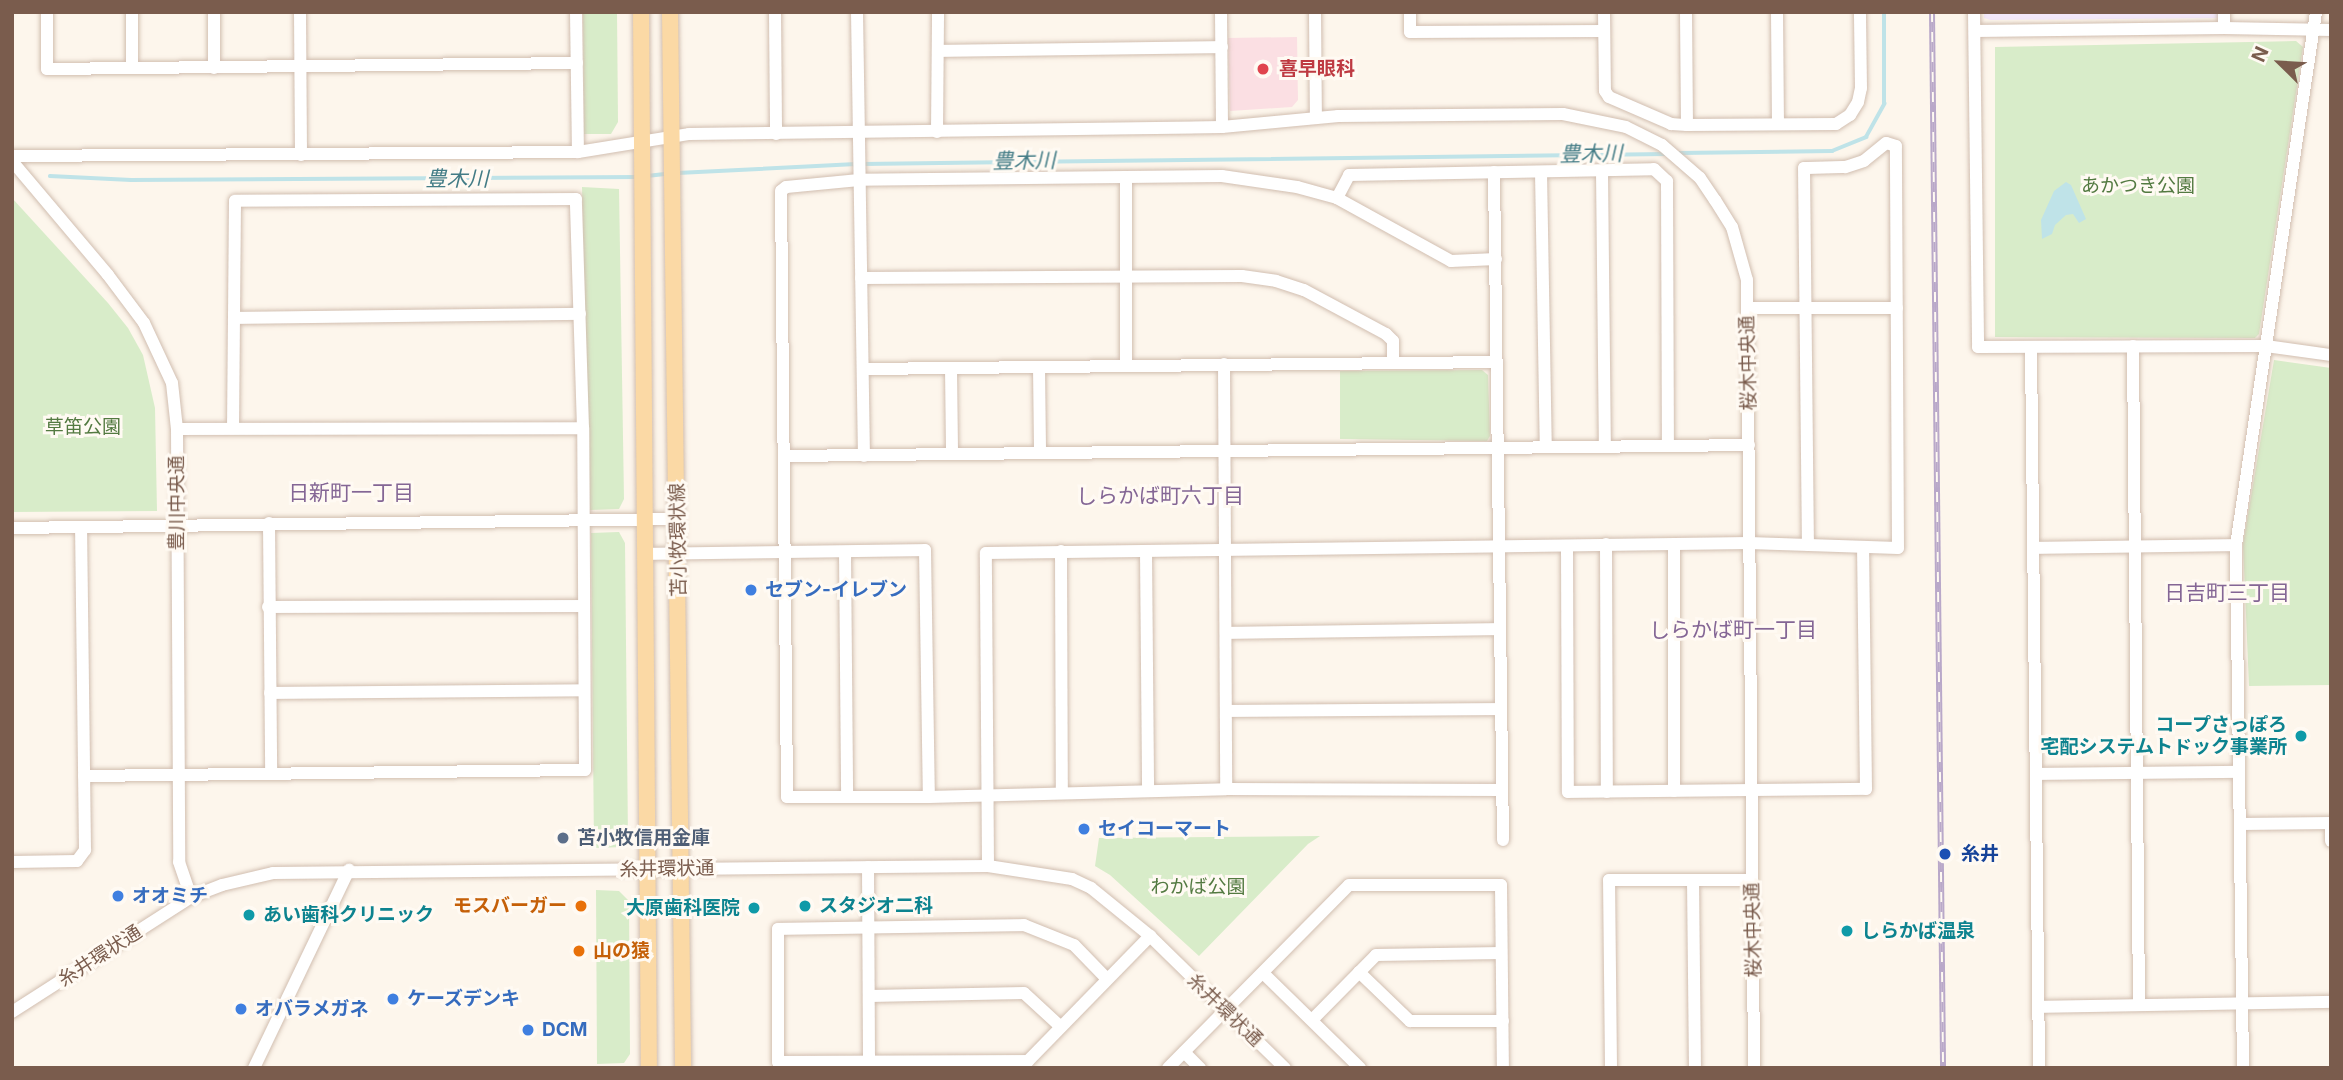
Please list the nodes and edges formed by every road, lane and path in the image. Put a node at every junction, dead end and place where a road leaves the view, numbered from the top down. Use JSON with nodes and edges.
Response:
{"nodes":[{"id":1,"x":47,"y":12,"type":"edge"},
{"id":2,"x":132,"y":12,"type":"edge"},
{"id":3,"x":214,"y":12,"type":"edge"},
{"id":4,"x":300,"y":12,"type":"edge"},
{"id":5,"x":576,"y":12,"type":"edge"},
{"id":6,"x":641,"y":12,"type":"edge"},
{"id":7,"x":670,"y":12,"type":"edge"},
{"id":8,"x":775,"y":12,"type":"edge"},
{"id":9,"x":857,"y":12,"type":"edge"},
{"id":10,"x":938,"y":12,"type":"edge"},
{"id":11,"x":1221,"y":12,"type":"edge"},
{"id":12,"x":1315,"y":12,"type":"edge"},
{"id":13,"x":1410,"y":12,"type":"edge"},
{"id":14,"x":1604,"y":12,"type":"edge"},
{"id":15,"x":1686,"y":12,"type":"edge"},
{"id":16,"x":1777,"y":12,"type":"edge"},
{"id":17,"x":1860,"y":12,"type":"edge"},
{"id":18,"x":1974,"y":12,"type":"edge"},
{"id":19,"x":2224,"y":12,"type":"edge"},
{"id":20,"x":2316,"y":12,"type":"edge"},
{"id":21,"x":2224,"y":27,"type":"junction"},
{"id":22,"x":2314,"y":28,"type":"junction"},
{"id":23,"x":2331,"y":30,"type":"edge"},
{"id":24,"x":1604,"y":31,"type":"junction"},
{"id":25,"x":1975,"y":31,"type":"junction"},
{"id":26,"x":1222,"y":47,"type":"junction"},
{"id":27,"x":938,"y":51,"type":"junction"},
{"id":28,"x":577,"y":63,"type":"junction"},
{"id":29,"x":300,"y":66,"type":"junction"},
{"id":30,"x":132,"y":68,"type":"junction"},
{"id":31,"x":214,"y":68,"type":"junction"},
{"id":32,"x":1316,"y":118,"type":"junction"},
{"id":33,"x":1778,"y":123,"type":"junction"},
{"id":34,"x":1687,"y":125,"type":"junction"},
{"id":35,"x":1222,"y":127,"type":"junction"},
{"id":36,"x":937,"y":132,"type":"junction"},
{"id":37,"x":858,"y":133,"type":"junction"},
{"id":38,"x":776,"y":134,"type":"junction"},
{"id":39,"x":672,"y":136,"type":"junction"},
{"id":40,"x":642,"y":141,"type":"junction"},
{"id":41,"x":578,"y":152,"type":"junction"},
{"id":42,"x":300,"y":155,"type":"junction"},
{"id":43,"x":12,"y":156,"type":"edge"},
{"id":44,"x":12,"y":161,"type":"edge"},
{"id":45,"x":1602,"y":171,"type":"junction"},
{"id":46,"x":1494,"y":172,"type":"junction"},
{"id":47,"x":1541,"y":172,"type":"junction"},
{"id":48,"x":859,"y":176,"type":"junction"},
{"id":49,"x":1126,"y":177,"type":"junction"},
{"id":50,"x":1337,"y":198,"type":"junction"},
{"id":51,"x":1496,"y":259,"type":"junction"},
{"id":52,"x":1126,"y":277,"type":"junction"},
{"id":53,"x":862,"y":278,"type":"junction"},
{"id":54,"x":1748,"y":308,"type":"junction"},
{"id":55,"x":1806,"y":308,"type":"junction"},
{"id":56,"x":1896,"y":308,"type":"junction"},
{"id":57,"x":580,"y":314,"type":"junction"},
{"id":58,"x":235,"y":318,"type":"junction"},
{"id":59,"x":2133,"y":346,"type":"junction"},
{"id":60,"x":2266,"y":346,"type":"junction"},
{"id":61,"x":2031,"y":348,"type":"junction"},
{"id":62,"x":2331,"y":355,"type":"edge"},
{"id":63,"x":1497,"y":362,"type":"junction"},
{"id":64,"x":1393,"y":363,"type":"junction"},
{"id":65,"x":1224,"y":364,"type":"junction"},
{"id":66,"x":1126,"y":366,"type":"junction"},
{"id":67,"x":1039,"y":367,"type":"junction"},
{"id":68,"x":951,"y":368,"type":"junction"},
{"id":69,"x":863,"y":369,"type":"junction"},
{"id":70,"x":233,"y":428,"type":"junction"},
{"id":71,"x":583,"y":428,"type":"junction"},
{"id":72,"x":177,"y":429,"type":"junction"},
{"id":73,"x":1749,"y":445,"type":"junction"},
{"id":74,"x":1605,"y":446,"type":"junction"},
{"id":75,"x":1668,"y":446,"type":"junction"},
{"id":76,"x":1546,"y":447,"type":"junction"},
{"id":77,"x":1499,"y":448,"type":"junction"},
{"id":78,"x":1225,"y":452,"type":"junction"},
{"id":79,"x":952,"y":453,"type":"junction"},
{"id":80,"x":1040,"y":453,"type":"junction"},
{"id":81,"x":784,"y":456,"type":"junction"},
{"id":82,"x":864,"y":456,"type":"junction"},
{"id":83,"x":678,"y":519,"type":"junction"},
{"id":84,"x":583,"y":520,"type":"junction"},
{"id":85,"x":644,"y":520,"type":"junction"},
{"id":86,"x":270,"y":523,"type":"junction"},
{"id":87,"x":176,"y":524,"type":"junction"},
{"id":88,"x":81,"y":527,"type":"junction"},
{"id":89,"x":12,"y":528,"type":"edge"},
{"id":90,"x":1749,"y":543,"type":"junction"},
{"id":91,"x":1606,"y":544,"type":"junction"},
{"id":92,"x":1674,"y":544,"type":"junction"},
{"id":93,"x":1808,"y":545,"type":"junction"},
{"id":94,"x":2235,"y":545,"type":"junction"},
{"id":95,"x":1567,"y":546,"type":"junction"},
{"id":96,"x":2134,"y":546,"type":"junction"},
{"id":97,"x":1498,"y":547,"type":"junction"},
{"id":98,"x":1863,"y":547,"type":"junction"},
{"id":99,"x":2033,"y":548,"type":"junction"},
{"id":100,"x":1226,"y":549,"type":"junction"},
{"id":101,"x":1060,"y":551,"type":"junction"},
{"id":102,"x":1146,"y":551,"type":"junction"},
{"id":103,"x":784,"y":552,"type":"junction"},
{"id":104,"x":845,"y":552,"type":"junction"},
{"id":105,"x":644,"y":554,"type":"junction"},
{"id":106,"x":679,"y":554,"type":"junction"},
{"id":107,"x":583,"y":606,"type":"junction"},
{"id":108,"x":268,"y":607,"type":"junction"},
{"id":109,"x":1499,"y":629,"type":"junction"},
{"id":110,"x":1226,"y":633,"type":"junction"},
{"id":111,"x":584,"y":690,"type":"junction"},
{"id":112,"x":270,"y":693,"type":"junction"},
{"id":113,"x":1501,"y":709,"type":"junction"},
{"id":114,"x":1227,"y":711,"type":"junction"},
{"id":115,"x":2239,"y":772,"type":"junction"},
{"id":116,"x":271,"y":773,"type":"junction"},
{"id":117,"x":2137,"y":773,"type":"junction"},
{"id":118,"x":179,"y":774,"type":"junction"},
{"id":119,"x":2035,"y":774,"type":"junction"},
{"id":120,"x":84,"y":776,"type":"junction"},
{"id":121,"x":1226,"y":789,"type":"junction"},
{"id":122,"x":1148,"y":790,"type":"junction"},
{"id":123,"x":1502,"y":790,"type":"junction"},
{"id":124,"x":1752,"y":790,"type":"junction"},
{"id":125,"x":1674,"y":791,"type":"junction"},
{"id":126,"x":1607,"y":792,"type":"junction"},
{"id":127,"x":1062,"y":793,"type":"junction"},
{"id":128,"x":987,"y":794,"type":"junction"},
{"id":129,"x":848,"y":797,"type":"junction"},
{"id":130,"x":929,"y":797,"type":"junction"},
{"id":131,"x":2331,"y":823,"type":"edge"},
{"id":132,"x":2241,"y":824,"type":"junction"},
{"id":133,"x":1503,"y":840,"type":"dead end"},
{"id":134,"x":2331,"y":841,"type":"edge"},
{"id":135,"x":12,"y":862,"type":"edge"},
{"id":136,"x":988,"y":866,"type":"junction"},
{"id":137,"x":868,"y":867,"type":"junction"},
{"id":138,"x":647,"y":869,"type":"junction"},
{"id":139,"x":681,"y":869,"type":"junction"},
{"id":140,"x":349,"y":870,"type":"junction"},
{"id":141,"x":1693,"y":880,"type":"junction"},
{"id":142,"x":1752,"y":880,"type":"junction"},
{"id":143,"x":191,"y":897,"type":"junction"},
{"id":144,"x":868,"y":927,"type":"junction"},
{"id":145,"x":1150,"y":936,"type":"junction"},
{"id":146,"x":1501,"y":953,"type":"junction"},
{"id":147,"x":1359,"y":972,"type":"junction"},
{"id":148,"x":1262,"y":973,"type":"junction"},
{"id":149,"x":1107,"y":979,"type":"junction"},
{"id":150,"x":869,"y":996,"type":"junction"},
{"id":151,"x":2331,"y":1002,"type":"edge"},
{"id":152,"x":2139,"y":1004,"type":"junction"},
{"id":153,"x":2242,"y":1005,"type":"junction"},
{"id":154,"x":14,"y":1007,"type":"edge"},
{"id":155,"x":2038,"y":1007,"type":"junction"},
{"id":156,"x":1226,"y":1010,"type":"junction"},
{"id":157,"x":1312,"y":1020,"type":"junction"},
{"id":158,"x":1503,"y":1021,"type":"junction"},
{"id":159,"x":1061,"y":1027,"type":"junction"},
{"id":160,"x":1184,"y":1052,"type":"junction"},
{"id":161,"x":869,"y":1065,"type":"edge"},
{"id":162,"x":254,"y":1068,"type":"edge"},
{"id":163,"x":649,"y":1068,"type":"edge"},
{"id":164,"x":683,"y":1068,"type":"edge"},
{"id":165,"x":1168,"y":1068,"type":"edge"},
{"id":166,"x":1200,"y":1068,"type":"edge"},
{"id":167,"x":1285,"y":1068,"type":"edge"},
{"id":168,"x":1360,"y":1068,"type":"edge"},
{"id":169,"x":1503,"y":1068,"type":"edge"},
{"id":170,"x":1611,"y":1068,"type":"edge"},
{"id":171,"x":1695,"y":1068,"type":"edge"},
{"id":172,"x":1754,"y":1068,"type":"edge"},
{"id":173,"x":2039,"y":1068,"type":"edge"},
{"id":174,"x":2243,"y":1068,"type":"edge"}],
"edges":[{"from":1,"to":30,"type":"street"},
{"from":2,"to":30,"type":"street"},
{"from":3,"to":31,"type":"street"},
{"from":4,"to":29,"type":"street"},
{"from":5,"to":28,"type":"street"},
{"from":6,"to":40,"type":"main road","name":"苫小牧環状線"},
{"from":7,"to":39,"type":"main road","name":"苫小牧環状線"},
{"from":8,"to":38,"type":"street"},
{"from":9,"to":37,"type":"street"},
{"from":10,"to":27,"type":"street"},
{"from":11,"to":26,"type":"street"},
{"from":12,"to":32,"type":"street"},
{"from":13,"to":24,"type":"street"},
{"from":14,"to":24,"type":"street"},
{"from":15,"to":34,"type":"street"},
{"from":16,"to":33,"type":"street"},
{"from":17,"to":33,"type":"street"},
{"from":18,"to":25,"type":"street"},
{"from":19,"to":21,"type":"street"},
{"from":20,"to":22,"type":"street"},
{"from":21,"to":22,"type":"street"},
{"from":21,"to":25,"type":"street"},
{"from":22,"to":23,"type":"street"},
{"from":22,"to":60,"type":"street"},
{"from":24,"to":34,"type":"street"},
{"from":25,"to":61,"type":"street"},
{"from":26,"to":27,"type":"street"},
{"from":26,"to":35,"type":"street"},
{"from":27,"to":36,"type":"street"},
{"from":28,"to":29,"type":"street"},
{"from":28,"to":41,"type":"street"},
{"from":29,"to":31,"type":"street"},
{"from":29,"to":42,"type":"street"},
{"from":30,"to":31,"type":"street"},
{"from":32,"to":35,"type":"street","name":"桜木中央通"},
{"from":32,"to":54,"type":"street","name":"桜木中央通"},
{"from":33,"to":34,"type":"street"},
{"from":35,"to":36,"type":"street","name":"桜木中央通"},
{"from":36,"to":37,"type":"street","name":"桜木中央通"},
{"from":37,"to":38,"type":"street","name":"桜木中央通"},
{"from":37,"to":48,"type":"street"},
{"from":38,"to":39,"type":"street","name":"桜木中央通"},
{"from":39,"to":40,"type":"street","name":"桜木中央通"},
{"from":39,"to":83,"type":"main road","name":"苫小牧環状線"},
{"from":40,"to":41,"type":"street","name":"桜木中央通"},
{"from":40,"to":85,"type":"main road","name":"苫小牧環状線"},
{"from":41,"to":42,"type":"street","name":"桜木中央通"},
{"from":42,"to":43,"type":"street","name":"桜木中央通"},
{"from":44,"to":72,"type":"street","name":"豊川中央通"},
{"from":45,"to":47,"type":"street"},
{"from":45,"to":74,"type":"street"},
{"from":45,"to":75,"type":"street"},
{"from":46,"to":47,"type":"street"},
{"from":46,"to":50,"type":"street"},
{"from":46,"to":51,"type":"street"},
{"from":47,"to":76,"type":"street"},
{"from":48,"to":49,"type":"street"},
{"from":48,"to":53,"type":"street"},
{"from":48,"to":81,"type":"street"},
{"from":49,"to":50,"type":"street"},
{"from":49,"to":52,"type":"street"},
{"from":50,"to":51,"type":"street"},
{"from":51,"to":63,"type":"street"},
{"from":52,"to":53,"type":"street"},
{"from":52,"to":64,"type":"street"},
{"from":52,"to":66,"type":"street"},
{"from":53,"to":69,"type":"street"},
{"from":54,"to":55,"type":"street"},
{"from":54,"to":73,"type":"street","name":"桜木中央通"},
{"from":55,"to":56,"type":"street"},
{"from":55,"to":56,"type":"street"},
{"from":55,"to":93,"type":"street"},
{"from":56,"to":98,"type":"street"},
{"from":57,"to":58,"type":"street"},
{"from":57,"to":58,"type":"street"},
{"from":57,"to":71,"type":"street"},
{"from":58,"to":70,"type":"street"},
{"from":59,"to":60,"type":"street"},
{"from":59,"to":61,"type":"street"},
{"from":59,"to":96,"type":"street"},
{"from":60,"to":62,"type":"street"},
{"from":60,"to":94,"type":"street"},
{"from":61,"to":99,"type":"street"},
{"from":63,"to":64,"type":"street"},
{"from":63,"to":77,"type":"street"},
{"from":64,"to":65,"type":"street"},
{"from":65,"to":66,"type":"street"},
{"from":65,"to":78,"type":"street"},
{"from":66,"to":67,"type":"street"},
{"from":67,"to":68,"type":"street"},
{"from":67,"to":80,"type":"street"},
{"from":68,"to":69,"type":"street"},
{"from":68,"to":79,"type":"street"},
{"from":69,"to":82,"type":"street"},
{"from":70,"to":71,"type":"street"},
{"from":70,"to":72,"type":"street"},
{"from":71,"to":84,"type":"street"},
{"from":72,"to":87,"type":"street","name":"豊川中央通"},
{"from":73,"to":75,"type":"street"},
{"from":73,"to":90,"type":"street","name":"桜木中央通"},
{"from":74,"to":75,"type":"street"},
{"from":74,"to":76,"type":"street"},
{"from":76,"to":77,"type":"street"},
{"from":77,"to":78,"type":"street"},
{"from":77,"to":97,"type":"street"},
{"from":78,"to":80,"type":"street"},
{"from":78,"to":100,"type":"street"},
{"from":79,"to":80,"type":"street"},
{"from":79,"to":82,"type":"street"},
{"from":81,"to":82,"type":"street"},
{"from":81,"to":103,"type":"street"},
{"from":83,"to":85,"type":"street"},
{"from":83,"to":106,"type":"main road","name":"苫小牧環状線"},
{"from":84,"to":85,"type":"street"},
{"from":84,"to":86,"type":"street"},
{"from":84,"to":107,"type":"street"},
{"from":85,"to":105,"type":"main road","name":"苫小牧環状線"},
{"from":86,"to":87,"type":"street"},
{"from":86,"to":108,"type":"street"},
{"from":87,"to":88,"type":"street"},
{"from":87,"to":118,"type":"street","name":"豊川中央通"},
{"from":88,"to":89,"type":"street"},
{"from":88,"to":120,"type":"street"},
{"from":90,"to":92,"type":"street"},
{"from":90,"to":93,"type":"street"},
{"from":90,"to":124,"type":"street","name":"桜木中央通"},
{"from":91,"to":92,"type":"street"},
{"from":91,"to":95,"type":"street"},
{"from":91,"to":126,"type":"street"},
{"from":92,"to":125,"type":"street"},
{"from":93,"to":98,"type":"street"},
{"from":94,"to":96,"type":"street"},
{"from":94,"to":115,"type":"street"},
{"from":95,"to":97,"type":"street"},
{"from":95,"to":126,"type":"street"},
{"from":96,"to":99,"type":"street"},
{"from":96,"to":117,"type":"street"},
{"from":97,"to":100,"type":"street"},
{"from":97,"to":109,"type":"street"},
{"from":98,"to":124,"type":"street"},
{"from":99,"to":119,"type":"street"},
{"from":100,"to":102,"type":"street"},
{"from":100,"to":110,"type":"street"},
{"from":101,"to":102,"type":"street"},
{"from":101,"to":127,"type":"street"},
{"from":101,"to":128,"type":"street"},
{"from":102,"to":122,"type":"street"},
{"from":103,"to":104,"type":"street"},
{"from":103,"to":106,"type":"street"},
{"from":103,"to":129,"type":"street"},
{"from":104,"to":129,"type":"street"},
{"from":104,"to":130,"type":"street"},
{"from":105,"to":106,"type":"street"},
{"from":105,"to":138,"type":"main road","name":"苫小牧環状線"},
{"from":106,"to":139,"type":"main road","name":"苫小牧環状線"},
{"from":107,"to":108,"type":"street"},
{"from":107,"to":111,"type":"street"},
{"from":108,"to":112,"type":"street"},
{"from":109,"to":110,"type":"street"},
{"from":109,"to":113,"type":"street"},
{"from":110,"to":114,"type":"street"},
{"from":111,"to":112,"type":"street"},
{"from":111,"to":116,"type":"street"},
{"from":112,"to":116,"type":"street"},
{"from":113,"to":114,"type":"street"},
{"from":113,"to":123,"type":"street"},
{"from":114,"to":121,"type":"street"},
{"from":115,"to":117,"type":"street"},
{"from":115,"to":132,"type":"street"},
{"from":116,"to":118,"type":"street"},
{"from":117,"to":119,"type":"street"},
{"from":117,"to":152,"type":"street"},
{"from":118,"to":120,"type":"street"},
{"from":118,"to":143,"type":"street","name":"豊川中央通"},
{"from":119,"to":155,"type":"street"},
{"from":120,"to":135,"type":"street"},
{"from":121,"to":122,"type":"street"},
{"from":121,"to":123,"type":"street"},
{"from":122,"to":127,"type":"street"},
{"from":123,"to":133,"type":"street"},
{"from":124,"to":125,"type":"street"},
{"from":124,"to":142,"type":"street","name":"桜木中央通"},
{"from":125,"to":126,"type":"street"},
{"from":127,"to":128,"type":"street"},
{"from":128,"to":130,"type":"street"},
{"from":128,"to":136,"type":"street"},
{"from":129,"to":130,"type":"street"},
{"from":131,"to":132,"type":"street"},
{"from":131,"to":134,"type":"street"},
{"from":132,"to":153,"type":"street"},
{"from":136,"to":137,"type":"street","name":"糸井環状通"},
{"from":136,"to":145,"type":"street","name":"糸井環状通"},
{"from":137,"to":139,"type":"street","name":"糸井環状通"},
{"from":137,"to":144,"type":"street"},
{"from":138,"to":139,"type":"street","name":"糸井環状通"},
{"from":138,"to":140,"type":"street","name":"糸井環状通"},
{"from":138,"to":163,"type":"main road","name":"苫小牧環状線"},
{"from":139,"to":164,"type":"main road","name":"苫小牧環状線"},
{"from":140,"to":143,"type":"street","name":"糸井環状通"},
{"from":140,"to":162,"type":"street"},
{"from":141,"to":142,"type":"street"},
{"from":141,"to":170,"type":"street"},
{"from":141,"to":171,"type":"street"},
{"from":142,"to":172,"type":"street","name":"桜木中央通"},
{"from":143,"to":154,"type":"street","name":"糸井環状通"},
{"from":144,"to":149,"type":"street"},
{"from":144,"to":150,"type":"street"},
{"from":144,"to":161,"type":"street"},
{"from":145,"to":149,"type":"street"},
{"from":145,"to":156,"type":"street","name":"糸井環状通"},
{"from":146,"to":147,"type":"street"},
{"from":146,"to":148,"type":"street"},
{"from":146,"to":158,"type":"street"},
{"from":147,"to":157,"type":"street"},
{"from":147,"to":158,"type":"street"},
{"from":148,"to":156,"type":"street"},
{"from":148,"to":157,"type":"street"},
{"from":149,"to":159,"type":"street"},
{"from":150,"to":159,"type":"street"},
{"from":150,"to":161,"type":"street"},
{"from":151,"to":153,"type":"street"},
{"from":152,"to":153,"type":"street"},
{"from":152,"to":155,"type":"street"},
{"from":153,"to":174,"type":"street"},
{"from":155,"to":173,"type":"street"},
{"from":156,"to":160,"type":"street"},
{"from":156,"to":167,"type":"street","name":"糸井環状通"},
{"from":157,"to":168,"type":"street"},
{"from":158,"to":169,"type":"street"},
{"from":159,"to":161,"type":"street"},
{"from":160,"to":165,"type":"street"},
{"from":160,"to":166,"type":"street"}]}
